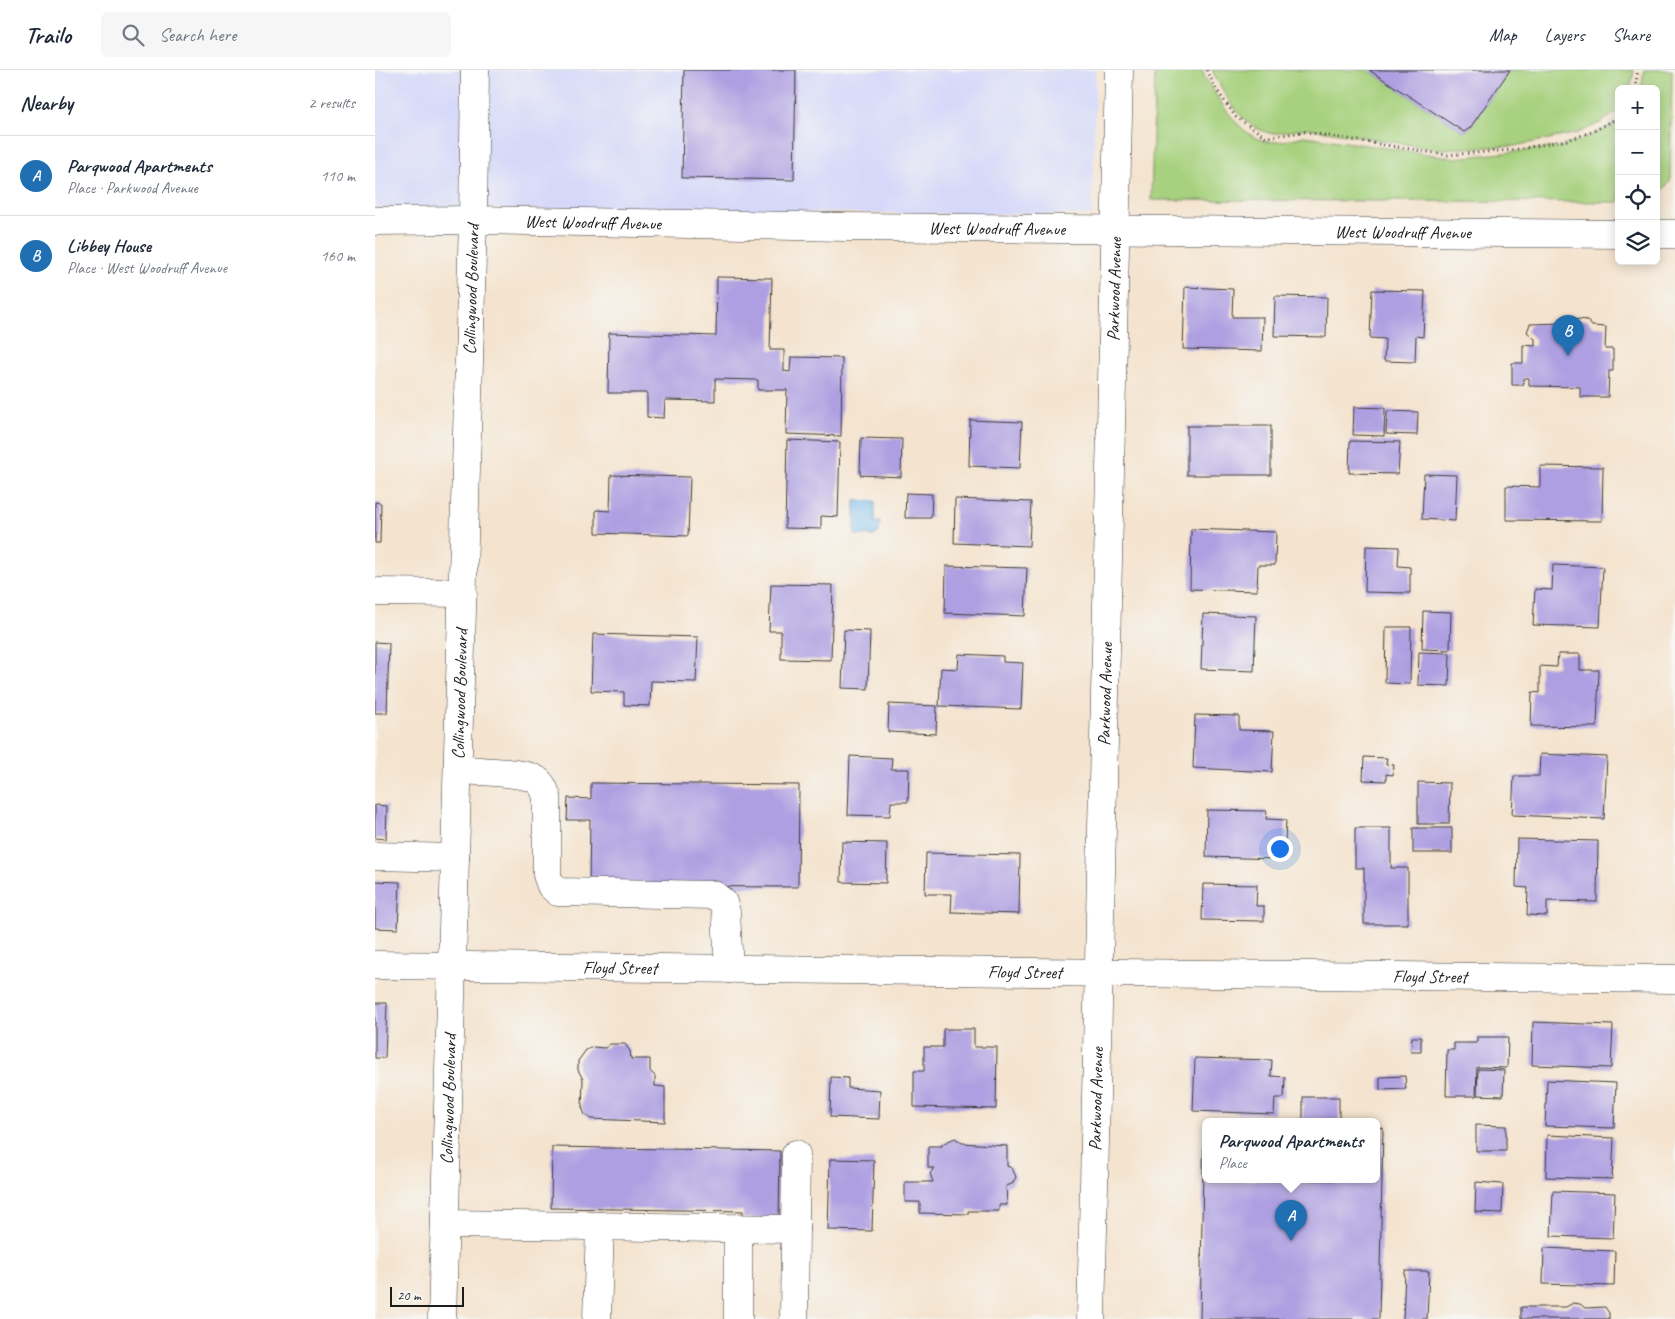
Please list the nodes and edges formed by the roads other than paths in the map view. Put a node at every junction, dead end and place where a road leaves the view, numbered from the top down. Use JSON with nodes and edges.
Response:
{"nodes":[{"id":1,"x":475,"y":70,"type":"edge"},
{"id":2,"x":1119,"y":70,"type":"edge"},
{"id":3,"x":473,"y":220,"type":"junction"},
{"id":4,"x":375,"y":221,"type":"edge"},
{"id":5,"x":1116,"y":229,"type":"junction"},
{"id":6,"x":1615,"y":234,"type":"edge"},
{"id":7,"x":1660,"y":234,"type":"edge"},
{"id":8,"x":1675,"y":234,"type":"edge"},
{"id":9,"x":375,"y":592,"type":"edge"},
{"id":10,"x":463,"y":593,"type":"junction"},
{"id":11,"x":458,"y":770,"type":"junction"},
{"id":12,"x":375,"y":856,"type":"edge"},
{"id":13,"x":455,"y":858,"type":"junction"},
{"id":14,"x":375,"y":965,"type":"edge"},
{"id":15,"x":452,"y":966,"type":"junction"},
{"id":16,"x":729,"y":968,"type":"junction"},
{"id":17,"x":1100,"y":972,"type":"junction"},
{"id":18,"x":1675,"y":979,"type":"edge"},
{"id":19,"x":797,"y":1154,"type":"dead end"},
{"id":20,"x":445,"y":1224,"type":"junction"},
{"id":21,"x":601,"y":1226,"type":"junction"},
{"id":22,"x":738,"y":1228,"type":"junction"},
{"id":23,"x":795,"y":1229,"type":"junction"},
{"id":24,"x":442,"y":1319,"type":"edge"},
{"id":25,"x":597,"y":1319,"type":"edge"},
{"id":26,"x":738,"y":1319,"type":"edge"},
{"id":27,"x":793,"y":1319,"type":"edge"},
{"id":28,"x":1091,"y":1319,"type":"edge"}],
"edges":[{"from":1,"to":3,"type":"street","name":"Collingwood Boulevard"},
{"from":2,"to":5,"type":"street","name":"Parkwood Avenue"},
{"from":3,"to":4,"type":"street","name":"West Woodruff Avenue"},
{"from":3,"to":5,"type":"street","name":"West Woodruff Avenue"},
{"from":3,"to":10,"type":"street","name":"Collingwood Boulevard"},
{"from":5,"to":6,"type":"street","name":"West Woodruff Avenue"},
{"from":5,"to":17,"type":"street","name":"Parkwood Avenue"},
{"from":7,"to":8,"type":"street"},
{"from":9,"to":10,"type":"street"},
{"from":10,"to":11,"type":"street","name":"Collingwood Boulevard"},
{"from":11,"to":13,"type":"street","name":"Collingwood Boulevard"},
{"from":11,"to":16,"type":"street"},
{"from":12,"to":13,"type":"street"},
{"from":13,"to":15,"type":"street","name":"Collingwood Boulevard"},
{"from":14,"to":15,"type":"street","name":"Floyd Street"},
{"from":15,"to":16,"type":"street","name":"Floyd Street"},
{"from":15,"to":20,"type":"street","name":"Collingwood Boulevard"},
{"from":16,"to":17,"type":"street","name":"Floyd Street"},
{"from":17,"to":18,"type":"street","name":"Floyd Street"},
{"from":17,"to":28,"type":"street","name":"Parkwood Avenue"},
{"from":19,"to":23,"type":"street"},
{"from":20,"to":21,"type":"street"},
{"from":20,"to":24,"type":"street","name":"Collingwood Boulevard"},
{"from":21,"to":22,"type":"street"},
{"from":21,"to":25,"type":"street"},
{"from":22,"to":23,"type":"street"},
{"from":22,"to":26,"type":"street"},
{"from":23,"to":27,"type":"street"}]}
